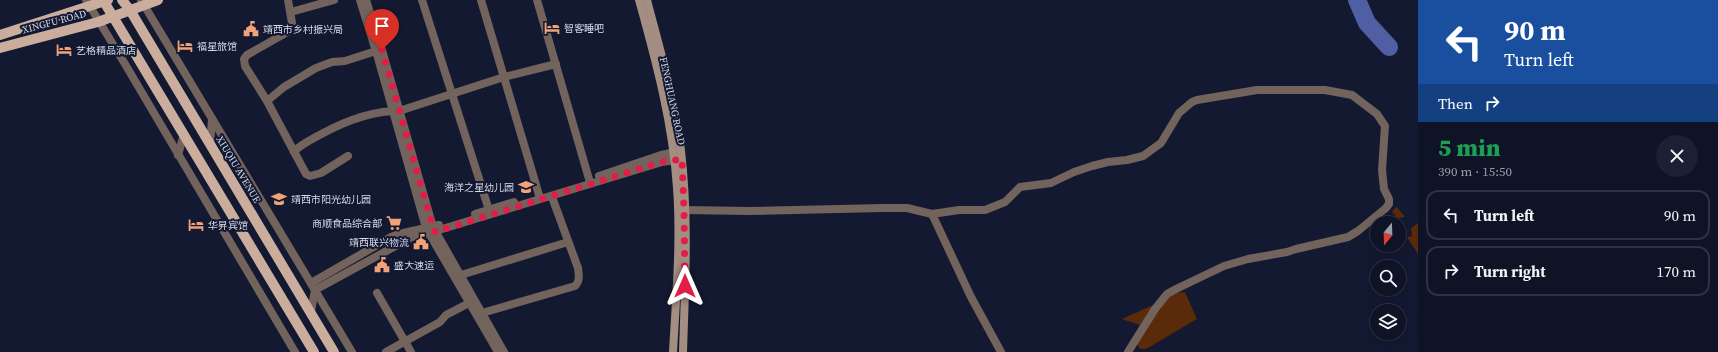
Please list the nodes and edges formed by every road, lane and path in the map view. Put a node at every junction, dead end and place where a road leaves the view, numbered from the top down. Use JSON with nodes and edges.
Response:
{"nodes":[{"id":1,"x":105,"y":0,"type":"edge"},
{"id":2,"x":122,"y":0,"type":"edge"},
{"id":3,"x":158,"y":0,"type":"edge"},
{"id":4,"x":288,"y":0,"type":"edge"},
{"id":5,"x":334,"y":0,"type":"edge"},
{"id":6,"x":360,"y":0,"type":"edge"},
{"id":7,"x":366,"y":0,"type":"edge"},
{"id":8,"x":422,"y":0,"type":"edge"},
{"id":9,"x":481,"y":0,"type":"edge"},
{"id":10,"x":537,"y":0,"type":"edge"},
{"id":11,"x":639,"y":0,"type":"edge"},
{"id":12,"x":647,"y":0,"type":"edge"},
{"id":13,"x":142,"y":2,"type":"edge"},
{"id":14,"x":87,"y":3,"type":"edge"},
{"id":15,"x":130,"y":10,"type":"junction"},
{"id":16,"x":291,"y":12,"type":"junction"},
{"id":17,"x":114,"y":17,"type":"junction"},
{"id":18,"x":98,"y":22,"type":"junction"},
{"id":19,"x":0,"y":35,"type":"edge"},
{"id":20,"x":126,"y":37,"type":"junction"},
{"id":21,"x":0,"y":48,"type":"edge"},
{"id":22,"x":376,"y":51,"type":"junction"},
{"id":23,"x":119,"y":55,"type":"junction"},
{"id":24,"x":556,"y":64,"type":"junction"},
{"id":25,"x":504,"y":77,"type":"junction"},
{"id":26,"x":452,"y":92,"type":"junction"},
{"id":27,"x":267,"y":101,"type":"junction"},
{"id":28,"x":396,"y":111,"type":"junction"},
{"id":29,"x":212,"y":119,"type":"junction"},
{"id":30,"x":184,"y":134,"type":"junction"},
{"id":31,"x":210,"y":145,"type":"junction"},
{"id":32,"x":294,"y":152,"type":"junction"},
{"id":33,"x":178,"y":155,"type":"junction"},
{"id":34,"x":348,"y":156,"type":"dead end"},
{"id":35,"x":677,"y":156,"type":"junction"},
{"id":36,"x":589,"y":179,"type":"junction"},
{"id":37,"x":538,"y":195,"type":"junction"},
{"id":38,"x":552,"y":197,"type":"junction"},
{"id":39,"x":261,"y":202,"type":"junction"},
{"id":40,"x":489,"y":210,"type":"junction"},
{"id":41,"x":684,"y":210,"type":"junction"},
{"id":42,"x":932,"y":214,"type":"junction"},
{"id":43,"x":256,"y":221,"type":"junction"},
{"id":44,"x":239,"y":226,"type":"junction"},
{"id":45,"x":431,"y":230,"type":"junction"},
{"id":46,"x":231,"y":242,"type":"junction"},
{"id":47,"x":568,"y":242,"type":"junction"},
{"id":48,"x":461,"y":275,"type":"junction"},
{"id":49,"x":313,"y":287,"type":"junction"},
{"id":50,"x":377,"y":293,"type":"dead end"},
{"id":51,"x":469,"y":303,"type":"junction"},
{"id":52,"x":311,"y":311,"type":"junction"},
{"id":53,"x":482,"y":313,"type":"junction"},
{"id":54,"x":405,"y":342,"type":"junction"},
{"id":55,"x":295,"y":352,"type":"edge"},
{"id":56,"x":314,"y":352,"type":"edge"},
{"id":57,"x":334,"y":352,"type":"edge"},
{"id":58,"x":352,"y":352,"type":"edge"},
{"id":59,"x":386,"y":352,"type":"edge"},
{"id":60,"x":411,"y":352,"type":"edge"},
{"id":61,"x":498,"y":352,"type":"edge"},
{"id":62,"x":504,"y":352,"type":"edge"},
{"id":63,"x":673,"y":352,"type":"edge"},
{"id":64,"x":683,"y":352,"type":"edge"},
{"id":65,"x":1001,"y":352,"type":"edge"},
{"id":66,"x":1128,"y":352,"type":"edge"}],
"edges":[{"from":1,"to":14,"type":"main road","name":"XINGFU ROAD"},
{"from":1,"to":17,"type":"main road"},
{"from":2,"to":15,"type":"main road","name":"XIUQIU AVENUE"},
{"from":3,"to":13,"type":"main road","name":"XINGFU ROAD"},
{"from":4,"to":16,"type":"street"},
{"from":5,"to":16,"type":"street"},
{"from":6,"to":22,"type":"street"},
{"from":7,"to":28,"type":"street"},
{"from":8,"to":26,"type":"street"},
{"from":9,"to":25,"type":"street"},
{"from":10,"to":24,"type":"street"},
{"from":11,"to":35,"type":"main road","name":"FENGHUANG ROAD"},
{"from":12,"to":35,"type":"main road","name":"FENGHUANG ROAD"},
{"from":13,"to":15,"type":"main road","name":"XINGFU ROAD"},
{"from":13,"to":29,"type":"street"},
{"from":14,"to":18,"type":"street"},
{"from":14,"to":19,"type":"main road","name":"XINGFU ROAD"},
{"from":15,"to":17,"type":"main road","name":"XINGFU ROAD"},
{"from":15,"to":31,"type":"main road","name":"XIUQIU AVENUE"},
{"from":16,"to":27,"type":"street"},
{"from":17,"to":18,"type":"main road","name":"XINGFU ROAD"},
{"from":17,"to":20,"type":"main road"},
{"from":18,"to":21,"type":"main road","name":"XINGFU ROAD"},
{"from":18,"to":23,"type":"street"},
{"from":20,"to":23,"type":"street"},
{"from":20,"to":30,"type":"main road"},
{"from":22,"to":27,"type":"street"},
{"from":22,"to":28,"type":"street"},
{"from":23,"to":33,"type":"street"},
{"from":24,"to":25,"type":"street"},
{"from":24,"to":36,"type":"street"},
{"from":25,"to":26,"type":"street"},
{"from":25,"to":37,"type":"street"},
{"from":26,"to":28,"type":"street"},
{"from":26,"to":40,"type":"street"},
{"from":27,"to":32,"type":"street"},
{"from":28,"to":32,"type":"street"},
{"from":28,"to":45,"type":"street"},
{"from":29,"to":31,"type":"street"},
{"from":29,"to":39,"type":"street"},
{"from":30,"to":33,"type":"street"},
{"from":30,"to":44,"type":"main road"},
{"from":31,"to":43,"type":"main road","name":"XIUQIU AVENUE"},
{"from":32,"to":34,"type":"street"},
{"from":33,"to":46,"type":"street"},
{"from":35,"to":36,"type":"street"},
{"from":35,"to":38,"type":"street"},
{"from":35,"to":41,"type":"main road","name":"FENGHUANG ROAD"},
{"from":35,"to":63,"type":"main road","name":"FENGHUANG ROAD"},
{"from":36,"to":37,"type":"street"},
{"from":37,"to":40,"type":"street"},
{"from":38,"to":45,"type":"street"},
{"from":38,"to":47,"type":"street"},
{"from":39,"to":43,"type":"street"},
{"from":39,"to":49,"type":"street"},
{"from":40,"to":45,"type":"street"},
{"from":41,"to":42,"type":"street"},
{"from":41,"to":64,"type":"main road","name":"FENGHUANG ROAD"},
{"from":42,"to":65,"type":"street"},
{"from":42,"to":66,"type":"street"},
{"from":43,"to":52,"type":"main road","name":"XIUQIU AVENUE"},
{"from":44,"to":46,"type":"street"},
{"from":44,"to":56,"type":"main road"},
{"from":45,"to":48,"type":"street"},
{"from":45,"to":49,"type":"street"},
{"from":45,"to":51,"type":"street"},
{"from":46,"to":55,"type":"street"},
{"from":47,"to":48,"type":"street"},
{"from":47,"to":53,"type":"street"},
{"from":48,"to":53,"type":"street"},
{"from":49,"to":52,"type":"street"},
{"from":49,"to":58,"type":"street"},
{"from":50,"to":54,"type":"street"},
{"from":51,"to":54,"type":"street"},
{"from":51,"to":61,"type":"street"},
{"from":52,"to":57,"type":"main road","name":"XIUQIU AVENUE"},
{"from":53,"to":62,"type":"street"},
{"from":54,"to":59,"type":"street"},
{"from":54,"to":60,"type":"street"}]}
